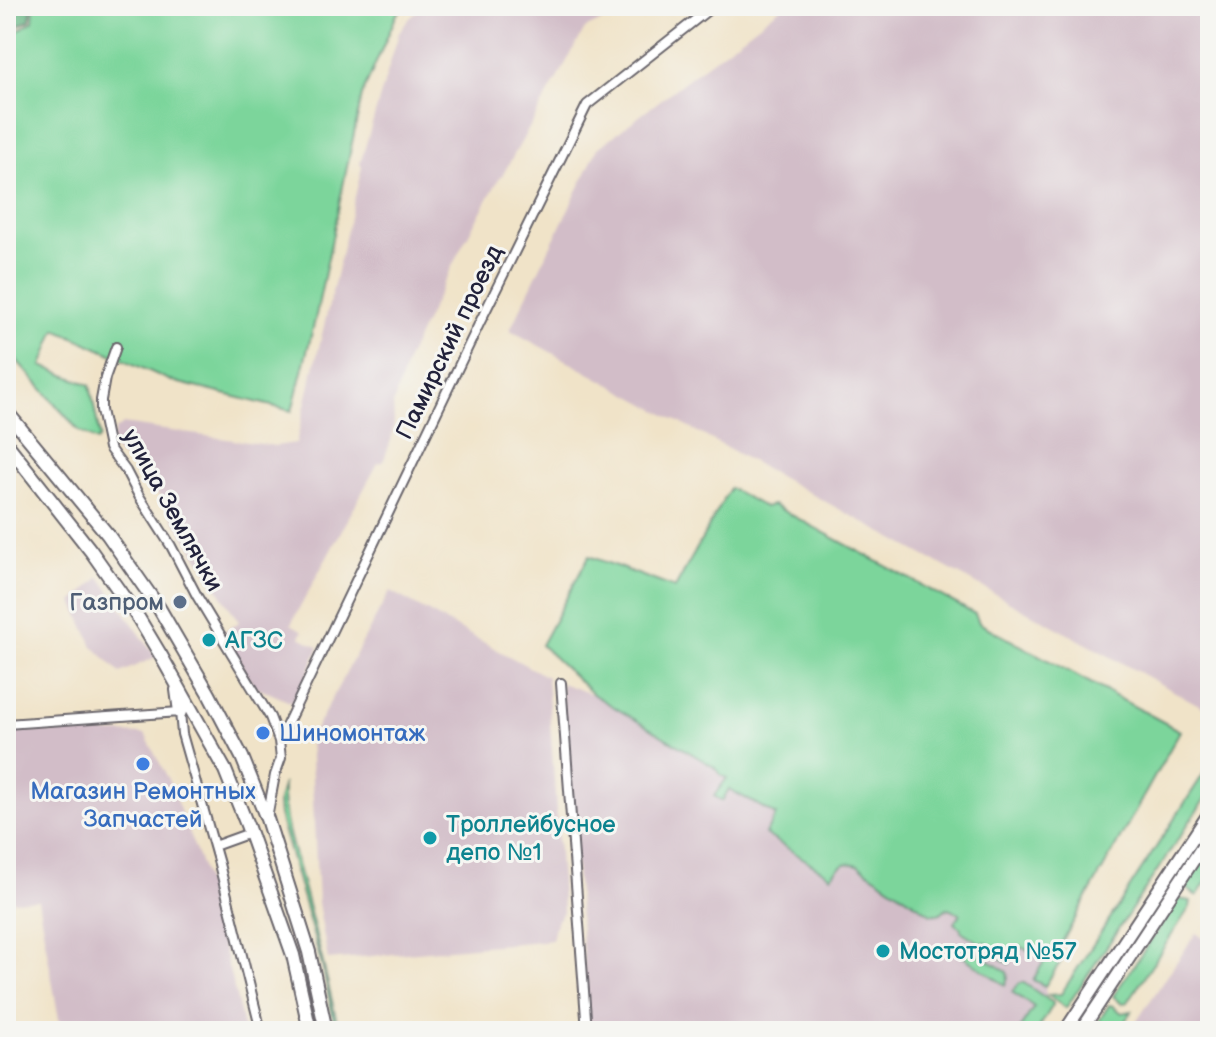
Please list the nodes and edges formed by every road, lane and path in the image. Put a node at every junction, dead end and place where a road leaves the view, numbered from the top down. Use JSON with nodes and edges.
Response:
{"nodes":[{"id":1,"x":713,"y":6,"type":"edge"},
{"id":2,"x":116,"y":347,"type":"dead end"},
{"id":3,"x":6,"y":411,"type":"edge"},
{"id":4,"x":6,"y":443,"type":"edge"},
{"id":5,"x":176,"y":682,"type":"junction"},
{"id":6,"x":561,"y":683,"type":"dead end"},
{"id":7,"x":180,"y":712,"type":"junction"},
{"id":8,"x":6,"y":724,"type":"edge"},
{"id":9,"x":279,"y":741,"type":"junction"},
{"id":10,"x":1210,"y":812,"type":"edge"},
{"id":11,"x":267,"y":819,"type":"junction"},
{"id":12,"x":250,"y":833,"type":"junction"},
{"id":13,"x":1210,"y":835,"type":"edge"},
{"id":14,"x":214,"y":846,"type":"junction"},
{"id":15,"x":261,"y":1031,"type":"edge"},
{"id":16,"x":310,"y":1031,"type":"edge"},
{"id":17,"x":326,"y":1031,"type":"edge"},
{"id":18,"x":587,"y":1031,"type":"edge"},
{"id":19,"x":1065,"y":1031,"type":"edge"},
{"id":20,"x":1081,"y":1031,"type":"edge"}],
"edges":[{"from":1,"to":9,"type":"street","name":"Памирский проезд"},
{"from":2,"to":9,"type":"street","name":"улица Землячки"},
{"from":3,"to":11,"type":"highway"},
{"from":4,"to":5,"type":"highway"},
{"from":5,"to":7,"type":"highway"},
{"from":5,"to":12,"type":"highway"},
{"from":6,"to":18,"type":"street"},
{"from":7,"to":8,"type":"street"},
{"from":7,"to":14,"type":"street"},
{"from":9,"to":11,"type":"street"},
{"from":10,"to":19,"type":"main road"},
{"from":11,"to":17,"type":"highway"},
{"from":12,"to":14,"type":"street"},
{"from":12,"to":16,"type":"highway"},
{"from":13,"to":20,"type":"main road"},
{"from":14,"to":15,"type":"street"}]}
